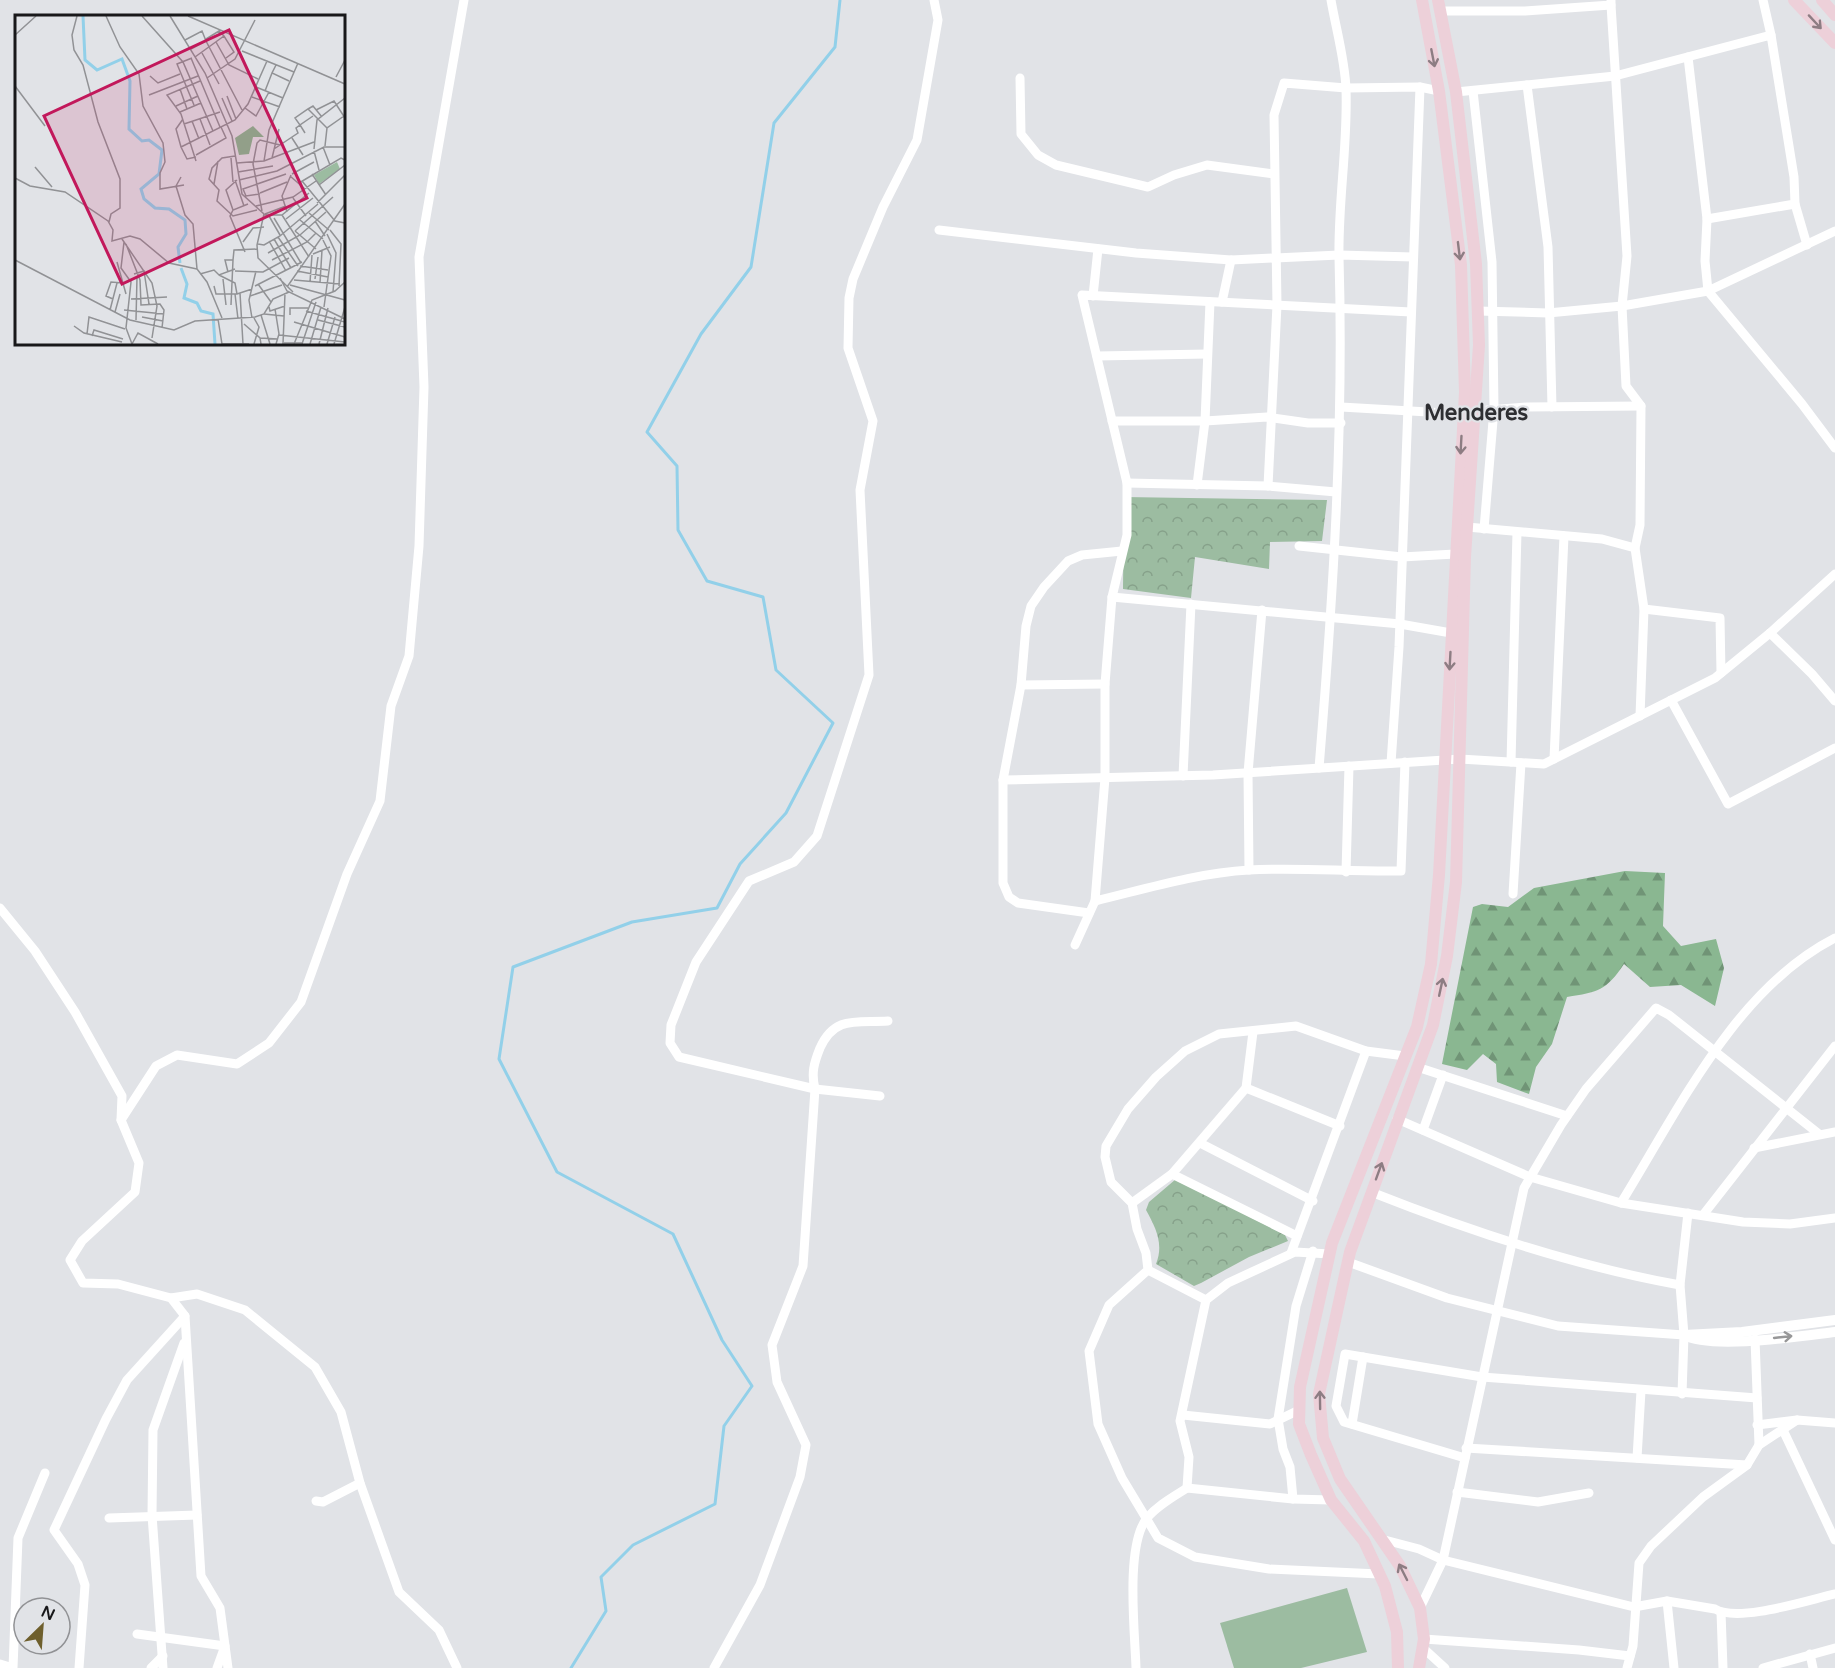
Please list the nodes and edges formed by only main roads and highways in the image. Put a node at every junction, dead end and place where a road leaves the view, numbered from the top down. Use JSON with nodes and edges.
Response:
{"nodes":[{"id":1,"x":1422,"y":0,"type":"edge"},
{"id":2,"x":1794,"y":0,"type":"edge"},
{"id":3,"x":1822,"y":0,"type":"edge"},
{"id":4,"x":1439,"y":5,"type":"edge"},
{"id":5,"x":1835,"y":15,"type":"edge"},
{"id":6,"x":1835,"y":43,"type":"edge"},
{"id":7,"x":1469,"y":412,"type":"junction"},
{"id":8,"x":1398,"y":1668,"type":"edge"},
{"id":9,"x":1419,"y":1668,"type":"edge"}],
"edges":[{"from":1,"to":7,"type":"main road","one_way":true},
{"from":2,"to":6,"type":"main road","one_way":true},
{"from":3,"to":5,"type":"main road"},
{"from":4,"to":7,"type":"main road"},
{"from":7,"to":8,"type":"main road","one_way":true},
{"from":9,"to":7,"type":"main road","one_way":true}]}
